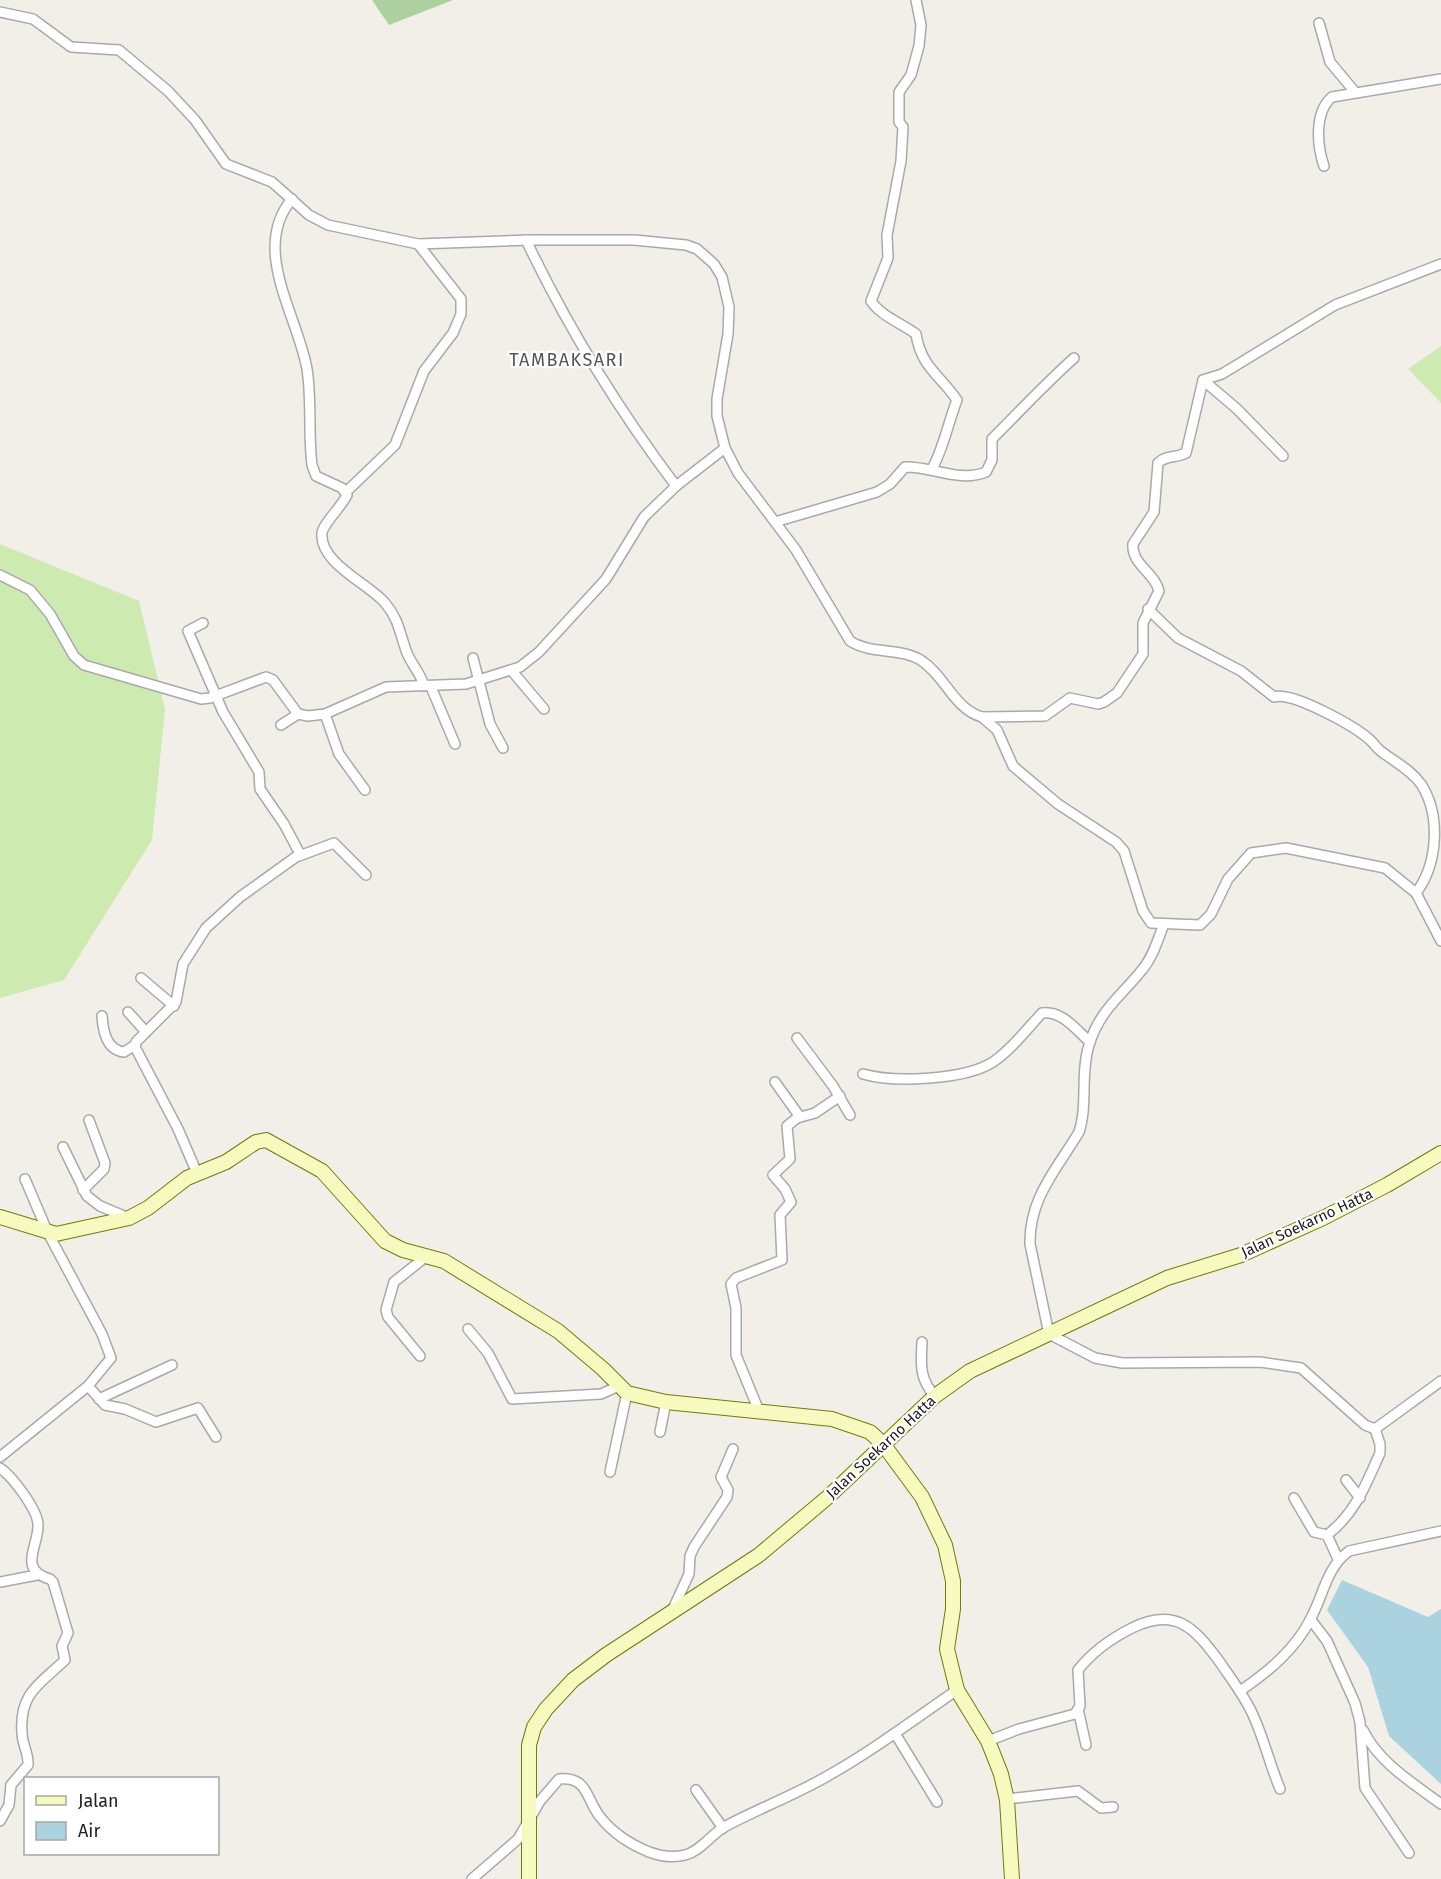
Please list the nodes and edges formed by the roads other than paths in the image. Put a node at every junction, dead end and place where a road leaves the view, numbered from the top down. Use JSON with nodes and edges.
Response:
{"nodes":[{"id":1,"x":916,"y":0,"type":"edge"},
{"id":2,"x":0,"y":12,"type":"edge"},
{"id":3,"x":1319,"y":23,"type":"dead end"},
{"id":4,"x":1441,"y":79,"type":"edge"},
{"id":5,"x":1355,"y":92,"type":"junction"},
{"id":6,"x":1324,"y":166,"type":"dead end"},
{"id":7,"x":292,"y":199,"type":"junction"},
{"id":8,"x":526,"y":240,"type":"junction"},
{"id":9,"x":418,"y":244,"type":"junction"},
{"id":10,"x":1441,"y":264,"type":"edge"},
{"id":11,"x":1074,"y":358,"type":"dead end"},
{"id":12,"x":1203,"y":380,"type":"junction"},
{"id":13,"x":725,"y":448,"type":"junction"},
{"id":14,"x":1283,"y":456,"type":"dead end"},
{"id":15,"x":932,"y":469,"type":"junction"},
{"id":16,"x":676,"y":486,"type":"junction"},
{"id":17,"x":346,"y":492,"type":"junction"},
{"id":18,"x":775,"y":522,"type":"junction"},
{"id":19,"x":0,"y":575,"type":"edge"},
{"id":20,"x":1148,"y":609,"type":"junction"},
{"id":21,"x":202,"y":623,"type":"dead end"},
{"id":22,"x":472,"y":658,"type":"dead end"},
{"id":23,"x":512,"y":671,"type":"junction"},
{"id":24,"x":481,"y":681,"type":"junction"},
{"id":25,"x":428,"y":687,"type":"junction"},
{"id":26,"x":216,"y":696,"type":"junction"},
{"id":27,"x":544,"y":709,"type":"dead end"},
{"id":28,"x":298,"y":714,"type":"junction"},
{"id":29,"x":325,"y":714,"type":"junction"},
{"id":30,"x":982,"y":717,"type":"junction"},
{"id":31,"x":281,"y":725,"type":"dead end"},
{"id":32,"x":455,"y":744,"type":"dead end"},
{"id":33,"x":503,"y":748,"type":"dead end"},
{"id":34,"x":365,"y":790,"type":"dead end"},
{"id":35,"x":299,"y":856,"type":"junction"},
{"id":36,"x":366,"y":875,"type":"dead end"},
{"id":37,"x":1416,"y":893,"type":"junction"},
{"id":38,"x":1164,"y":924,"type":"junction"},
{"id":39,"x":1441,"y":941,"type":"edge"},
{"id":40,"x":141,"y":978,"type":"dead end"},
{"id":41,"x":174,"y":1006,"type":"junction"},
{"id":42,"x":129,"y":1012,"type":"dead end"},
{"id":43,"x":102,"y":1016,"type":"dead end"},
{"id":44,"x":146,"y":1032,"type":"junction"},
{"id":45,"x":797,"y":1038,"type":"dead end"},
{"id":46,"x":1090,"y":1042,"type":"junction"},
{"id":47,"x":135,"y":1045,"type":"junction"},
{"id":48,"x":863,"y":1074,"type":"dead end"},
{"id":49,"x":775,"y":1082,"type":"dead end"},
{"id":50,"x":840,"y":1096,"type":"junction"},
{"id":51,"x":850,"y":1115,"type":"dead end"},
{"id":52,"x":800,"y":1117,"type":"junction"},
{"id":53,"x":89,"y":1120,"type":"dead end"},
{"id":54,"x":63,"y":1147,"type":"dead end"},
{"id":55,"x":1441,"y":1153,"type":"edge"},
{"id":56,"x":197,"y":1173,"type":"junction"},
{"id":57,"x":25,"y":1179,"type":"dead end"},
{"id":58,"x":83,"y":1190,"type":"junction"},
{"id":59,"x":0,"y":1217,"type":"edge"},
{"id":60,"x":129,"y":1218,"type":"junction"},
{"id":61,"x":48,"y":1233,"type":"junction"},
{"id":62,"x":428,"y":1255,"type":"junction"},
{"id":63,"x":468,"y":1329,"type":"dead end"},
{"id":64,"x":1049,"y":1334,"type":"junction"},
{"id":65,"x":922,"y":1342,"type":"dead end"},
{"id":66,"x":420,"y":1356,"type":"dead end"},
{"id":67,"x":172,"y":1365,"type":"dead end"},
{"id":68,"x":1441,"y":1381,"type":"edge"},
{"id":69,"x":88,"y":1386,"type":"junction"},
{"id":70,"x":623,"y":1390,"type":"junction"},
{"id":71,"x":935,"y":1396,"type":"junction"},
{"id":72,"x":99,"y":1399,"type":"junction"},
{"id":73,"x":666,"y":1402,"type":"junction"},
{"id":74,"x":759,"y":1411,"type":"junction"},
{"id":75,"x":1375,"y":1429,"type":"junction"},
{"id":76,"x":660,"y":1432,"type":"dead end"},
{"id":77,"x":216,"y":1437,"type":"dead end"},
{"id":78,"x":883,"y":1444,"type":"junction"},
{"id":79,"x":733,"y":1449,"type":"dead end"},
{"id":80,"x":0,"y":1458,"type":"edge"},
{"id":81,"x":0,"y":1468,"type":"edge"},
{"id":82,"x":610,"y":1472,"type":"dead end"},
{"id":83,"x":1346,"y":1480,"type":"dead end"},
{"id":84,"x":1294,"y":1498,"type":"dead end"},
{"id":85,"x":1360,"y":1498,"type":"junction"},
{"id":86,"x":1441,"y":1531,"type":"edge"},
{"id":87,"x":1327,"y":1535,"type":"junction"},
{"id":88,"x":1338,"y":1559,"type":"junction"},
{"id":89,"x":37,"y":1575,"type":"junction"},
{"id":90,"x":0,"y":1582,"type":"edge"},
{"id":91,"x":672,"y":1612,"type":"junction"},
{"id":92,"x":1311,"y":1620,"type":"junction"},
{"id":93,"x":957,"y":1690,"type":"junction"},
{"id":94,"x":1240,"y":1691,"type":"junction"},
{"id":95,"x":1078,"y":1709,"type":"junction"},
{"id":96,"x":1360,"y":1722,"type":"junction"},
{"id":97,"x":896,"y":1735,"type":"junction"},
{"id":98,"x":988,"y":1741,"type":"junction"},
{"id":99,"x":1086,"y":1745,"type":"dead end"},
{"id":100,"x":1280,"y":1789,"type":"dead end"},
{"id":101,"x":696,"y":1790,"type":"dead end"},
{"id":102,"x":1007,"y":1799,"type":"junction"},
{"id":103,"x":937,"y":1802,"type":"dead end"},
{"id":104,"x":1441,"y":1804,"type":"edge"},
{"id":105,"x":1113,"y":1807,"type":"dead end"},
{"id":106,"x":0,"y":1821,"type":"edge"},
{"id":107,"x":529,"y":1821,"type":"junction"},
{"id":108,"x":723,"y":1828,"type":"junction"},
{"id":109,"x":1409,"y":1853,"type":"dead end"},
{"id":110,"x":472,"y":1879,"type":"edge"},
{"id":111,"x":529,"y":1879,"type":"edge"},
{"id":112,"x":1012,"y":1879,"type":"edge"}],
"edges":[{"from":1,"to":15,"type":"street"},
{"from":2,"to":7,"type":"street"},
{"from":3,"to":5,"type":"street"},
{"from":4,"to":5,"type":"street"},
{"from":5,"to":6,"type":"street"},
{"from":7,"to":9,"type":"street"},
{"from":7,"to":17,"type":"street"},
{"from":8,"to":9,"type":"street"},
{"from":8,"to":13,"type":"street"},
{"from":8,"to":16,"type":"street"},
{"from":9,"to":17,"type":"street"},
{"from":10,"to":12,"type":"street"},
{"from":11,"to":15,"type":"street"},
{"from":12,"to":14,"type":"street"},
{"from":12,"to":20,"type":"street"},
{"from":13,"to":16,"type":"street"},
{"from":13,"to":18,"type":"street"},
{"from":15,"to":18,"type":"street"},
{"from":16,"to":23,"type":"street"},
{"from":17,"to":25,"type":"street"},
{"from":18,"to":30,"type":"street"},
{"from":19,"to":26,"type":"street"},
{"from":20,"to":30,"type":"street"},
{"from":20,"to":37,"type":"street"},
{"from":21,"to":26,"type":"street"},
{"from":22,"to":24,"type":"street"},
{"from":23,"to":24,"type":"street"},
{"from":23,"to":27,"type":"street"},
{"from":24,"to":25,"type":"street"},
{"from":24,"to":33,"type":"street"},
{"from":25,"to":29,"type":"street"},
{"from":25,"to":32,"type":"street"},
{"from":26,"to":28,"type":"street"},
{"from":26,"to":35,"type":"street"},
{"from":28,"to":29,"type":"street"},
{"from":28,"to":31,"type":"street"},
{"from":29,"to":34,"type":"street"},
{"from":30,"to":38,"type":"street"},
{"from":35,"to":36,"type":"street"},
{"from":35,"to":41,"type":"street"},
{"from":37,"to":38,"type":"street"},
{"from":37,"to":39,"type":"street"},
{"from":38,"to":46,"type":"street"},
{"from":40,"to":41,"type":"street"},
{"from":41,"to":44,"type":"street"},
{"from":42,"to":44,"type":"street"},
{"from":43,"to":47,"type":"street"},
{"from":44,"to":47,"type":"street"},
{"from":45,"to":50,"type":"street"},
{"from":46,"to":48,"type":"street"},
{"from":46,"to":64,"type":"street"},
{"from":47,"to":56,"type":"street"},
{"from":49,"to":52,"type":"street"},
{"from":50,"to":51,"type":"street"},
{"from":50,"to":52,"type":"street"},
{"from":52,"to":74,"type":"street"},
{"from":53,"to":58,"type":"street"},
{"from":54,"to":58,"type":"street"},
{"from":55,"to":64,"type":"street","name":"Jalan Soekarno Hatta"},
{"from":56,"to":60,"type":"street"},
{"from":56,"to":62,"type":"street"},
{"from":57,"to":61,"type":"street"},
{"from":58,"to":60,"type":"street"},
{"from":59,"to":61,"type":"street"},
{"from":60,"to":61,"type":"street"},
{"from":61,"to":69,"type":"street"},
{"from":62,"to":66,"type":"street"},
{"from":62,"to":70,"type":"street"},
{"from":63,"to":70,"type":"street"},
{"from":64,"to":71,"type":"street","name":"Jalan Soekarno Hatta"},
{"from":64,"to":75,"type":"street"},
{"from":65,"to":71,"type":"street"},
{"from":67,"to":72,"type":"street"},
{"from":68,"to":75,"type":"street"},
{"from":69,"to":72,"type":"street"},
{"from":69,"to":80,"type":"street"},
{"from":70,"to":73,"type":"street"},
{"from":70,"to":82,"type":"street"},
{"from":71,"to":78,"type":"street","name":"Jalan Soekarno Hatta"},
{"from":72,"to":77,"type":"street"},
{"from":73,"to":74,"type":"street"},
{"from":73,"to":76,"type":"street"},
{"from":74,"to":78,"type":"street"},
{"from":75,"to":85,"type":"street"},
{"from":78,"to":91,"type":"street","name":"Jalan Soekarno Hatta"},
{"from":78,"to":93,"type":"street"},
{"from":79,"to":91,"type":"street"},
{"from":81,"to":89,"type":"street"},
{"from":83,"to":85,"type":"street"},
{"from":84,"to":87,"type":"street"},
{"from":85,"to":87,"type":"street"},
{"from":86,"to":88,"type":"street"},
{"from":87,"to":88,"type":"street"},
{"from":88,"to":92,"type":"street"},
{"from":89,"to":90,"type":"street"},
{"from":89,"to":106,"type":"street"},
{"from":91,"to":107,"type":"street","name":"Jalan Soekarno Hatta"},
{"from":92,"to":94,"type":"street"},
{"from":92,"to":96,"type":"street"},
{"from":93,"to":97,"type":"street"},
{"from":93,"to":98,"type":"street"},
{"from":94,"to":95,"type":"street"},
{"from":94,"to":100,"type":"street"},
{"from":95,"to":98,"type":"street"},
{"from":95,"to":99,"type":"street"},
{"from":96,"to":104,"type":"street"},
{"from":96,"to":109,"type":"street"},
{"from":97,"to":103,"type":"street"},
{"from":97,"to":108,"type":"street"},
{"from":98,"to":102,"type":"street"},
{"from":101,"to":108,"type":"street"},
{"from":102,"to":105,"type":"street"},
{"from":102,"to":112,"type":"street"},
{"from":107,"to":108,"type":"street"},
{"from":107,"to":110,"type":"street"},
{"from":107,"to":111,"type":"street","name":"Jalan Soekarno Hatta"}]}
